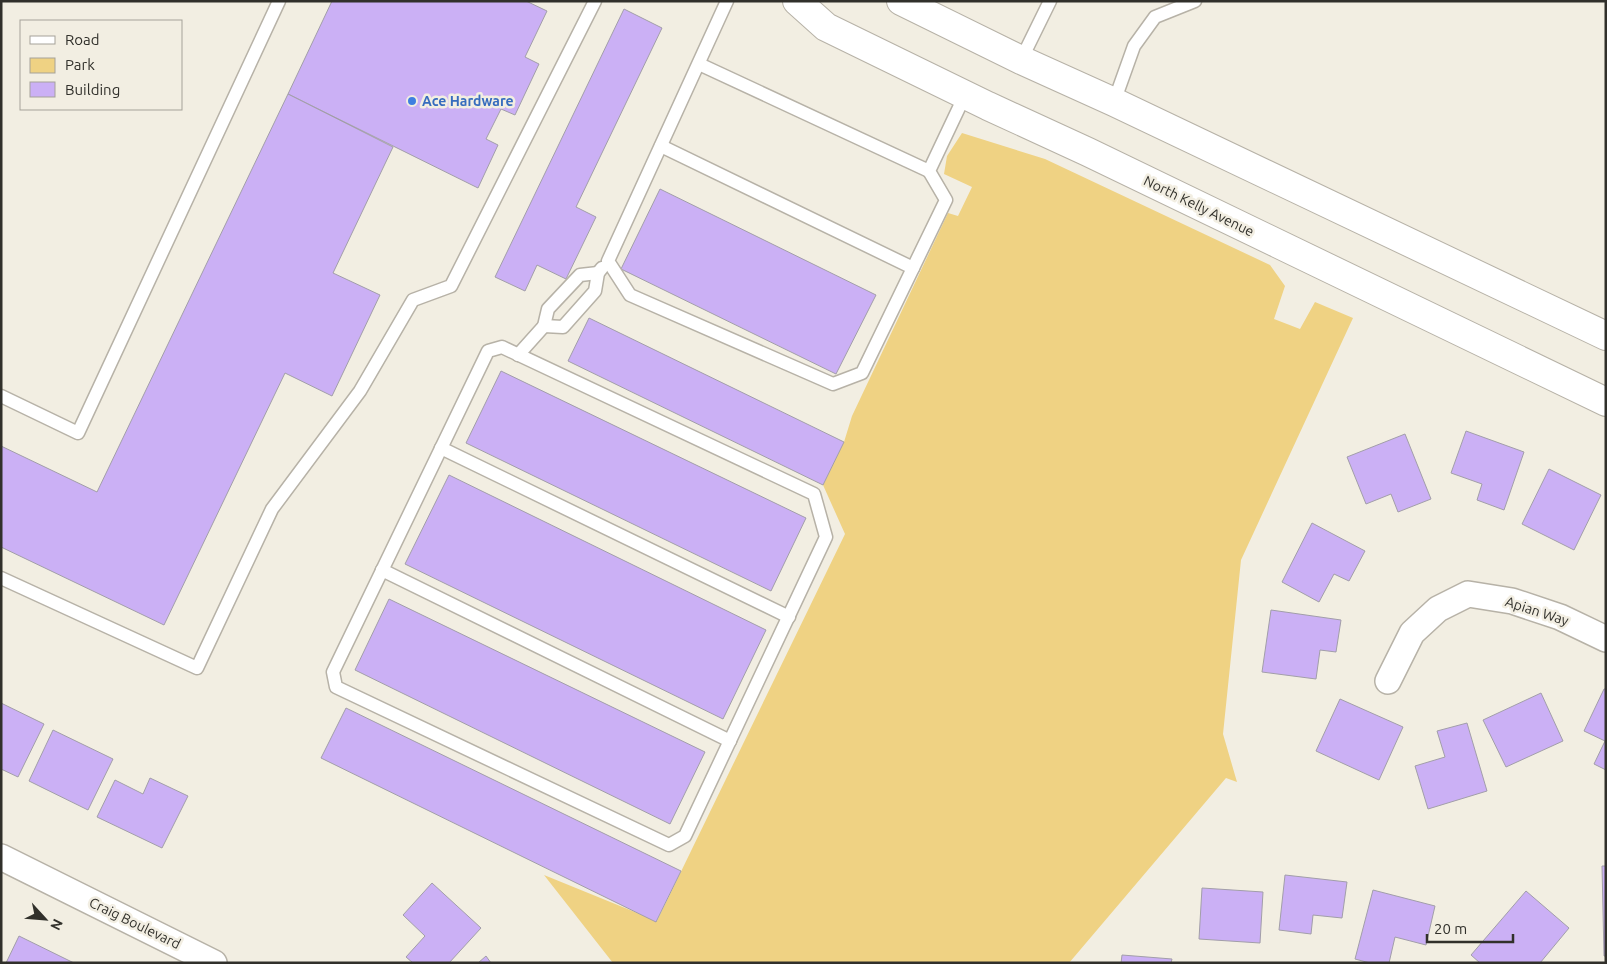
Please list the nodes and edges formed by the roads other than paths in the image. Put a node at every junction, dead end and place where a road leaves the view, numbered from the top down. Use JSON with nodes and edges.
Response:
{"nodes":[{"id":1,"x":279,"y":1,"type":"edge"},
{"id":2,"x":595,"y":1,"type":"edge"},
{"id":3,"x":727,"y":1,"type":"edge"},
{"id":4,"x":798,"y":1,"type":"edge"},
{"id":5,"x":901,"y":1,"type":"edge"},
{"id":6,"x":1050,"y":1,"type":"edge"},
{"id":7,"x":1195,"y":1,"type":"edge"},
{"id":8,"x":1021,"y":60,"type":"junction"},
{"id":9,"x":699,"y":64,"type":"junction"},
{"id":10,"x":965,"y":95,"type":"junction"},
{"id":11,"x":1114,"y":102,"type":"junction"},
{"id":12,"x":661,"y":146,"type":"junction"},
{"id":13,"x":929,"y":171,"type":"junction"},
{"id":14,"x":608,"y":261,"type":"junction"},
{"id":15,"x":913,"y":268,"type":"junction"},
{"id":16,"x":598,"y":273,"type":"junction"},
{"id":17,"x":544,"y":326,"type":"junction"},
{"id":18,"x":1606,"y":336,"type":"edge"},
{"id":19,"x":518,"y":355,"type":"junction"},
{"id":20,"x":1,"y":396,"type":"edge"},
{"id":21,"x":1606,"y":402,"type":"edge"},
{"id":22,"x":441,"y":448,"type":"junction"},
{"id":23,"x":382,"y":570,"type":"junction"},
{"id":24,"x":1,"y":578,"type":"edge"},
{"id":25,"x":789,"y":617,"type":"junction"},
{"id":26,"x":1606,"y":639,"type":"edge"},
{"id":27,"x":1388,"y":681,"type":"dead end"},
{"id":28,"x":730,"y":741,"type":"junction"},
{"id":29,"x":1,"y":858,"type":"edge"},
{"id":30,"x":214,"y":963,"type":"edge"}],
"edges":[{"from":1,"to":20,"type":"lane"},
{"from":2,"to":24,"type":"lane"},
{"from":3,"to":9,"type":"lane"},
{"from":4,"to":10,"type":"street","name":"North Kelly Avenue"},
{"from":5,"to":8,"type":"street"},
{"from":6,"to":8,"type":"lane"},
{"from":7,"to":11,"type":"lane"},
{"from":8,"to":11,"type":"street"},
{"from":9,"to":12,"type":"lane"},
{"from":9,"to":13,"type":"lane"},
{"from":10,"to":13,"type":"lane"},
{"from":10,"to":21,"type":"street","name":"North Kelly Avenue"},
{"from":11,"to":18,"type":"street"},
{"from":12,"to":14,"type":"lane"},
{"from":12,"to":15,"type":"lane"},
{"from":13,"to":15,"type":"lane"},
{"from":14,"to":15,"type":"lane"},
{"from":14,"to":16,"type":"lane"},
{"from":16,"to":17,"type":"lane"},
{"from":16,"to":17,"type":"lane"},
{"from":17,"to":19,"type":"lane"},
{"from":19,"to":22,"type":"lane"},
{"from":19,"to":25,"type":"lane"},
{"from":22,"to":23,"type":"lane"},
{"from":22,"to":25,"type":"lane"},
{"from":23,"to":28,"type":"lane"},
{"from":23,"to":28,"type":"lane"},
{"from":25,"to":28,"type":"lane"},
{"from":26,"to":27,"type":"street","name":"Apian Way"},
{"from":29,"to":30,"type":"street","name":"Craig Boulevard"}]}
